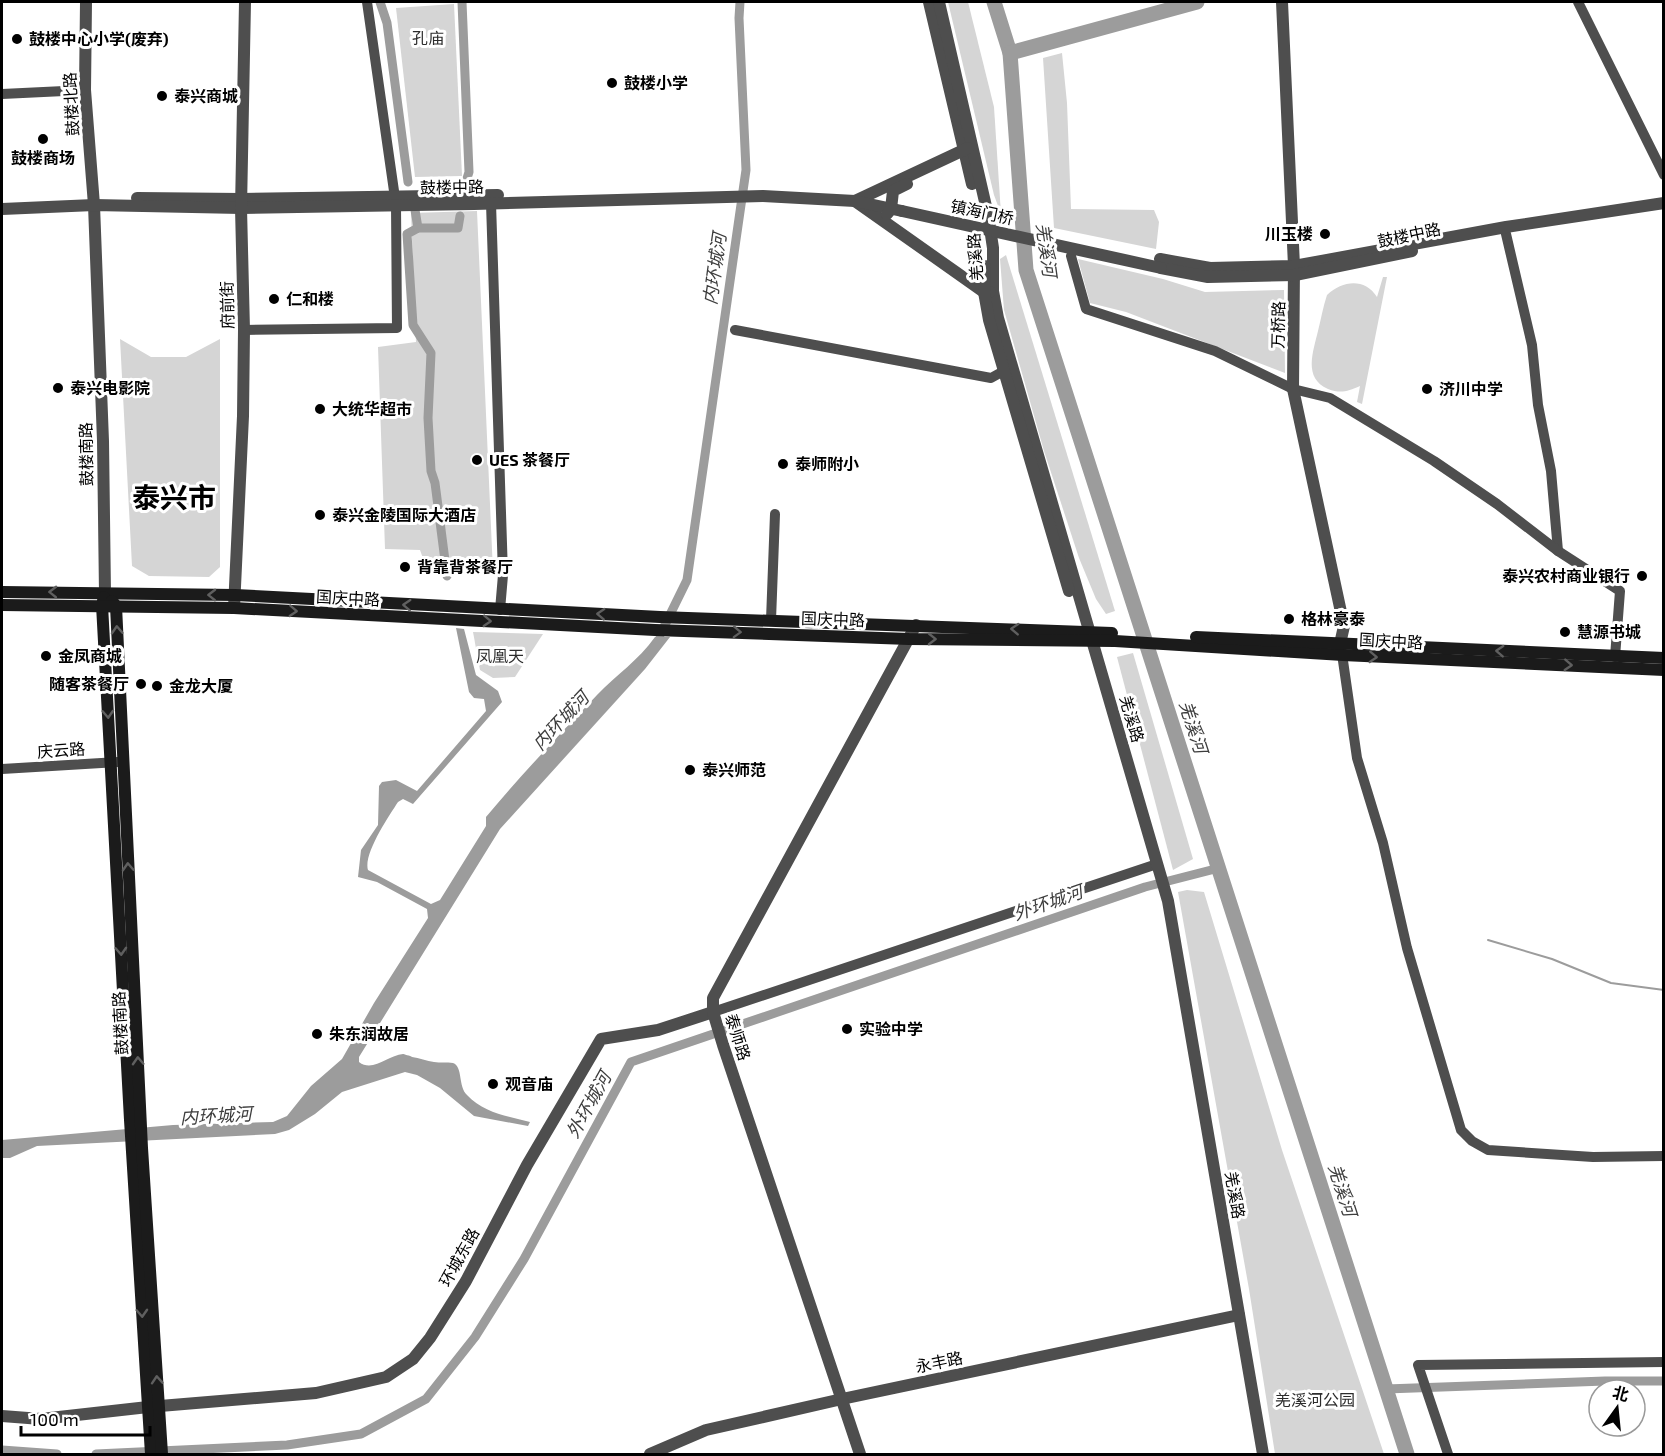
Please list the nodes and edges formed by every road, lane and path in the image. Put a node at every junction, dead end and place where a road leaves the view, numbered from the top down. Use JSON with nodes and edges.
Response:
{"nodes":[{"id":1,"x":86,"y":2,"type":"edge"},
{"id":2,"x":245,"y":2,"type":"edge"},
{"id":3,"x":367,"y":2,"type":"edge"},
{"id":4,"x":929,"y":2,"type":"edge"},
{"id":5,"x":939,"y":2,"type":"edge"},
{"id":6,"x":1282,"y":2,"type":"edge"},
{"id":7,"x":1578,"y":2,"type":"edge"},
{"id":8,"x":85,"y":90,"type":"junction"},
{"id":9,"x":2,"y":94,"type":"edge"},
{"id":10,"x":968,"y":152,"type":"junction"},
{"id":11,"x":1664,"y":175,"type":"edge"},
{"id":12,"x":744,"y":194,"type":"junction"},
{"id":13,"x":859,"y":199,"type":"junction"},
{"id":14,"x":395,"y":200,"type":"junction"},
{"id":15,"x":94,"y":201,"type":"junction"},
{"id":16,"x":241,"y":203,"type":"junction"},
{"id":17,"x":491,"y":203,"type":"junction"},
{"id":18,"x":1664,"y":203,"type":"edge"},
{"id":19,"x":897,"y":206,"type":"junction"},
{"id":20,"x":2,"y":209,"type":"edge"},
{"id":21,"x":1664,"y":211,"type":"edge"},
{"id":22,"x":1506,"y":234,"type":"junction"},
{"id":23,"x":1071,"y":256,"type":"dead end"},
{"id":24,"x":1161,"y":263,"type":"joint"},
{"id":25,"x":985,"y":268,"type":"junction"},
{"id":26,"x":1294,"y":271,"type":"junction"},
{"id":27,"x":989,"y":292,"type":"junction"},
{"id":28,"x":244,"y":330,"type":"junction"},
{"id":29,"x":735,"y":330,"type":"dead end"},
{"id":30,"x":1008,"y":369,"type":"junction"},
{"id":31,"x":1293,"y":389,"type":"junction"},
{"id":32,"x":775,"y":514,"type":"dead end"},
{"id":33,"x":1558,"y":551,"type":"junction"},
{"id":34,"x":2,"y":592,"type":"edge"},
{"id":35,"x":103,"y":599,"type":"junction"},
{"id":36,"x":234,"y":602,"type":"junction"},
{"id":37,"x":2,"y":605,"type":"edge"},
{"id":38,"x":116,"y":606,"type":"junction"},
{"id":39,"x":500,"y":610,"type":"junction"},
{"id":40,"x":771,"y":620,"type":"junction"},
{"id":41,"x":916,"y":625,"type":"junction"},
{"id":42,"x":1086,"y":636,"type":"junction"},
{"id":43,"x":909,"y":639,"type":"junction"},
{"id":44,"x":1342,"y":649,"type":"junction"},
{"id":45,"x":1615,"y":657,"type":"junction"},
{"id":46,"x":1664,"y":658,"type":"edge"},
{"id":47,"x":1664,"y":670,"type":"edge"},
{"id":48,"x":117,"y":762,"type":"junction"},
{"id":49,"x":2,"y":769,"type":"edge"},
{"id":50,"x":1157,"y":864,"type":"junction"},
{"id":51,"x":714,"y":1017,"type":"junction"},
{"id":52,"x":1664,"y":1156,"type":"edge"},
{"id":53,"x":1239,"y":1315,"type":"junction"},
{"id":54,"x":1664,"y":1362,"type":"edge"},
{"id":55,"x":842,"y":1399,"type":"junction"},
{"id":56,"x":153,"y":1406,"type":"junction"},
{"id":57,"x":2,"y":1416,"type":"edge"},
{"id":58,"x":156,"y":1439,"type":"junction"},
{"id":59,"x":151,"y":1455,"type":"edge"},
{"id":60,"x":162,"y":1455,"type":"edge"},
{"id":61,"x":650,"y":1455,"type":"edge"},
{"id":62,"x":860,"y":1455,"type":"edge"},
{"id":63,"x":1263,"y":1455,"type":"edge"},
{"id":64,"x":1448,"y":1455,"type":"edge"}],
"edges":[{"from":1,"to":8,"type":"street","name":"鼓楼北路"},
{"from":2,"to":16,"type":"street","name":"府前街"},
{"from":3,"to":14,"type":"street"},
{"from":4,"to":10,"type":"street","name":"羌溪路"},
{"from":5,"to":10,"type":"street","name":"羌溪路"},
{"from":6,"to":26,"type":"street","name":"万桥路"},
{"from":7,"to":11,"type":"street"},
{"from":8,"to":9,"type":"street"},
{"from":8,"to":15,"type":"street","name":"鼓楼北路"},
{"from":10,"to":13,"type":"street"},
{"from":10,"to":19,"type":"street"},
{"from":10,"to":25,"type":"street","name":"羌溪路"},
{"from":10,"to":27,"type":"street","name":"羌溪路"},
{"from":12,"to":13,"type":"street","name":"镇海门桥"},
{"from":12,"to":14,"type":"street"},
{"from":12,"to":17,"type":"street","name":"鼓楼中路"},
{"from":13,"to":19,"type":"street","name":"镇海门桥"},
{"from":13,"to":27,"type":"street"},
{"from":14,"to":16,"type":"street","name":"鼓楼中路"},
{"from":14,"to":17,"type":"street","name":"鼓楼中路"},
{"from":14,"to":28,"type":"street"},
{"from":15,"to":16,"type":"street","name":"鼓楼中路"},
{"from":15,"to":20,"type":"street","name":"鼓楼中路"},
{"from":15,"to":35,"type":"street","name":"鼓楼南路"},
{"from":16,"to":28,"type":"street","name":"府前街"},
{"from":17,"to":39,"type":"street"},
{"from":18,"to":26,"type":"street"},
{"from":19,"to":24,"type":"street","name":"镇海门桥","bridge":true},
{"from":19,"to":25,"type":"street"},
{"from":21,"to":22,"type":"street","name":"鼓楼中路"},
{"from":22,"to":26,"type":"street","name":"鼓楼中路"},
{"from":22,"to":33,"type":"street"},
{"from":23,"to":31,"type":"street"},
{"from":24,"to":26,"type":"street","name":"鼓楼中路"},
{"from":25,"to":27,"type":"street","name":"羌溪路"},
{"from":26,"to":31,"type":"street","name":"万桥路"},
{"from":27,"to":30,"type":"street","name":"羌溪路"},
{"from":28,"to":36,"type":"street","name":"府前街"},
{"from":29,"to":30,"type":"street"},
{"from":30,"to":42,"type":"street","name":"羌溪路"},
{"from":31,"to":33,"type":"street"},
{"from":31,"to":44,"type":"street","name":"万桥路"},
{"from":32,"to":40,"type":"street"},
{"from":33,"to":45,"type":"street"},
{"from":35,"to":34,"type":"main road","name":"国庆中路","one_way":true},
{"from":36,"to":35,"type":"main road","name":"国庆中路","one_way":true},
{"from":35,"to":37,"type":"main road","name":"国庆中路"},
{"from":35,"to":38,"type":"main road"},
{"from":35,"to":48,"type":"main road","name":"鼓楼南路","one_way":true},
{"from":36,"to":38,"type":"main road","name":"国庆中路"},
{"from":39,"to":36,"type":"main road","name":"国庆中路","one_way":true},
{"from":36,"to":43,"type":"main road","name":"国庆中路","one_way":true},
{"from":48,"to":38,"type":"main road","name":"鼓楼南路","one_way":true},
{"from":40,"to":39,"type":"main road","name":"国庆中路","one_way":true},
{"from":40,"to":41,"type":"main road","name":"国庆中路"},
{"from":42,"to":41,"type":"main road","name":"国庆中路","one_way":true},
{"from":41,"to":43,"type":"street","name":"泰师路"},
{"from":43,"to":42,"type":"main road","name":"国庆中路","one_way":true},
{"from":42,"to":44,"type":"main road","name":"国庆中路"},
{"from":42,"to":50,"type":"street","name":"羌溪路"},
{"from":43,"to":51,"type":"street","name":"泰师路"},
{"from":45,"to":44,"type":"main road","name":"国庆中路","one_way":true},
{"from":44,"to":47,"type":"main road","name":"国庆中路","one_way":true},
{"from":44,"to":52,"type":"street"},
{"from":45,"to":46,"type":"main road","name":"国庆中路"},
{"from":48,"to":49,"type":"street","name":"庆云路"},
{"from":48,"to":56,"type":"main road","name":"鼓楼南路"},
{"from":50,"to":51,"type":"street"},
{"from":50,"to":53,"type":"street","name":"羌溪路"},
{"from":51,"to":55,"type":"street","name":"泰师路"},
{"from":51,"to":56,"type":"street","name":"环城东路"},
{"from":53,"to":55,"type":"street","name":"永丰路"},
{"from":53,"to":63,"type":"street","name":"羌溪路"},
{"from":54,"to":64,"type":"street"},
{"from":55,"to":61,"type":"street","name":"永丰路"},
{"from":55,"to":62,"type":"street","name":"泰师路"},
{"from":56,"to":57,"type":"street"},
{"from":56,"to":58,"type":"main road","name":"鼓楼南路"},
{"from":58,"to":59,"type":"main road","name":"鼓楼南路"},
{"from":58,"to":60,"type":"main road","name":"鼓楼南路"}]}
